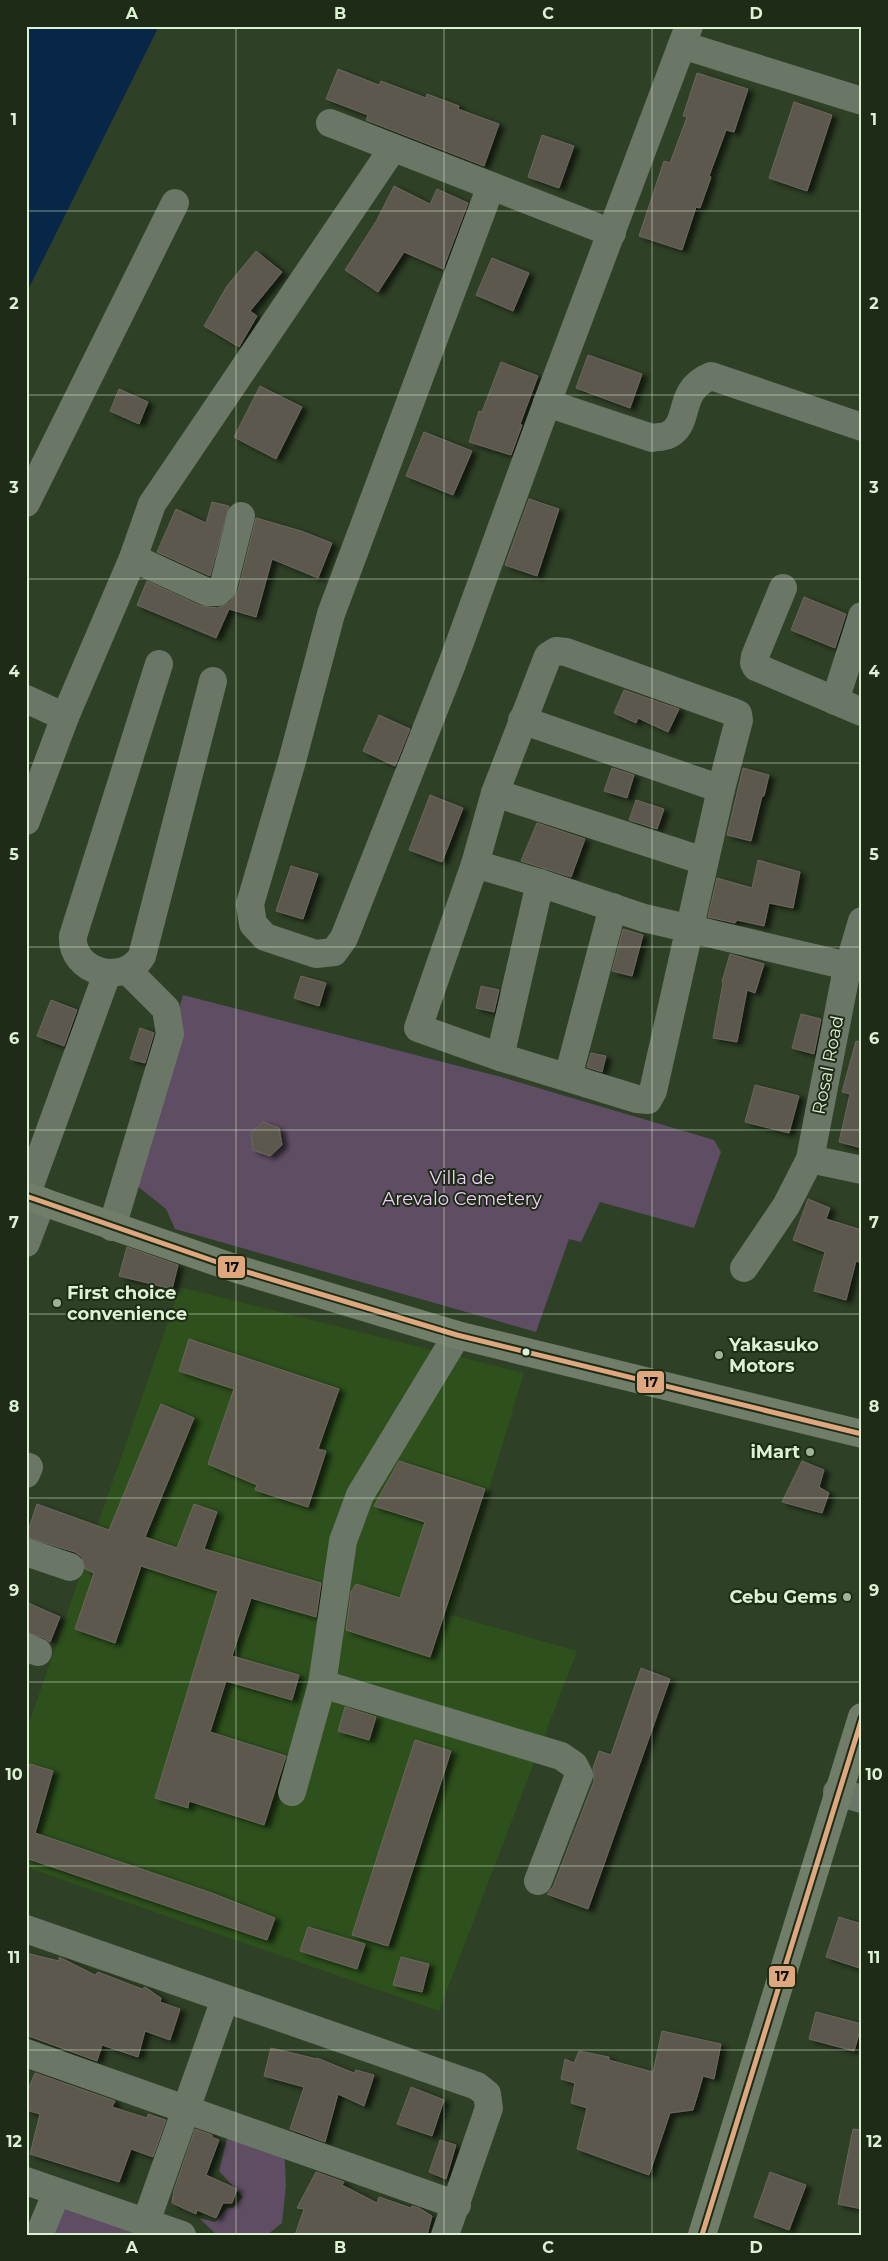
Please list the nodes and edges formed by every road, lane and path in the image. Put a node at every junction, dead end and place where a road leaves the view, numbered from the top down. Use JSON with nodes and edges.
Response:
{"nodes":[{"id":1,"x":685,"y":36,"type":"edge"},
{"id":2,"x":862,"y":101,"type":"edge"},
{"id":3,"x":330,"y":123,"type":"dead end"},
{"id":4,"x":393,"y":148,"type":"junction"},
{"id":5,"x":491,"y":186,"type":"junction"},
{"id":6,"x":175,"y":203,"type":"dead end"},
{"id":7,"x":612,"y":233,"type":"junction"},
{"id":8,"x":547,"y":403,"type":"junction"},
{"id":9,"x":862,"y":427,"type":"edge"},
{"id":10,"x":26,"y":503,"type":"edge"},
{"id":11,"x":241,"y":516,"type":"dead end"},
{"id":12,"x":133,"y":558,"type":"junction"},
{"id":13,"x":783,"y":588,"type":"dead end"},
{"id":14,"x":862,"y":616,"type":"edge"},
{"id":15,"x":159,"y":664,"type":"dead end"},
{"id":16,"x":213,"y":681,"type":"dead end"},
{"id":17,"x":26,"y":699,"type":"edge"},
{"id":18,"x":835,"y":701,"type":"junction"},
{"id":19,"x":862,"y":712,"type":"edge"},
{"id":20,"x":65,"y":717,"type":"junction"},
{"id":21,"x":522,"y":720,"type":"junction"},
{"id":22,"x":721,"y":789,"type":"junction"},
{"id":23,"x":495,"y":793,"type":"junction"},
{"id":24,"x":26,"y":822,"type":"edge"},
{"id":25,"x":704,"y":861,"type":"junction"},
{"id":26,"x":474,"y":864,"type":"junction"},
{"id":27,"x":540,"y":883,"type":"junction"},
{"id":28,"x":613,"y":907,"type":"junction"},
{"id":29,"x":862,"y":921,"type":"edge"},
{"id":30,"x":689,"y":928,"type":"junction"},
{"id":31,"x":117,"y":972,"type":"junction"},
{"id":32,"x":851,"y":976,"type":"edge"},
{"id":33,"x":500,"y":1057,"type":"junction"},
{"id":34,"x":568,"y":1077,"type":"junction"},
{"id":35,"x":810,"y":1159,"type":"junction"},
{"id":36,"x":862,"y":1170,"type":"edge"},
{"id":37,"x":34,"y":1199,"type":"edge"},
{"id":38,"x":112,"y":1227,"type":"junction"},
{"id":39,"x":26,"y":1243,"type":"edge"},
{"id":40,"x":744,"y":1268,"type":"dead end"},
{"id":41,"x":457,"y":1335,"type":"junction"},
{"id":42,"x":862,"y":1434,"type":"edge"},
{"id":43,"x":26,"y":1552,"type":"edge"},
{"id":44,"x":70,"y":1567,"type":"dead end"},
{"id":45,"x":322,"y":1684,"type":"junction"},
{"id":46,"x":862,"y":1717,"type":"edge"},
{"id":47,"x":292,"y":1792,"type":"dead end"},
{"id":48,"x":849,"y":1796,"type":"edge"},
{"id":49,"x":538,"y":1881,"type":"dead end"},
{"id":50,"x":26,"y":1930,"type":"edge"},
{"id":51,"x":225,"y":1999,"type":"junction"},
{"id":52,"x":26,"y":2053,"type":"edge"},
{"id":53,"x":187,"y":2110,"type":"junction"},
{"id":54,"x":26,"y":2181,"type":"edge"},
{"id":55,"x":57,"y":2192,"type":"junction"},
{"id":56,"x":456,"y":2205,"type":"junction"},
{"id":57,"x":146,"y":2222,"type":"junction"},
{"id":58,"x":39,"y":2235,"type":"edge"},
{"id":59,"x":182,"y":2235,"type":"edge"},
{"id":60,"x":445,"y":2235,"type":"edge"},
{"id":61,"x":702,"y":2235,"type":"edge"}],
"edges":[{"from":1,"to":2,"type":"street"},
{"from":1,"to":7,"type":"street"},
{"from":3,"to":4,"type":"street"},
{"from":4,"to":5,"type":"street"},
{"from":4,"to":12,"type":"street"},
{"from":5,"to":7,"type":"street"},
{"from":5,"to":8,"type":"street"},
{"from":6,"to":10,"type":"street"},
{"from":7,"to":8,"type":"street"},
{"from":8,"to":9,"type":"street"},
{"from":11,"to":12,"type":"street"},
{"from":12,"to":20,"type":"street"},
{"from":13,"to":18,"type":"street"},
{"from":14,"to":18,"type":"street"},
{"from":15,"to":31,"type":"street"},
{"from":16,"to":31,"type":"street"},
{"from":17,"to":20,"type":"street"},
{"from":18,"to":19,"type":"street"},
{"from":20,"to":24,"type":"street"},
{"from":21,"to":22,"type":"street"},
{"from":21,"to":22,"type":"street"},
{"from":21,"to":23,"type":"street"},
{"from":22,"to":25,"type":"street"},
{"from":23,"to":25,"type":"street"},
{"from":23,"to":26,"type":"street"},
{"from":25,"to":30,"type":"street"},
{"from":26,"to":27,"type":"street"},
{"from":26,"to":33,"type":"street"},
{"from":27,"to":28,"type":"street"},
{"from":27,"to":33,"type":"street"},
{"from":28,"to":30,"type":"street"},
{"from":28,"to":34,"type":"street"},
{"from":29,"to":32,"type":"street","name":"Rosal Road"},
{"from":30,"to":32,"type":"street"},
{"from":30,"to":34,"type":"street"},
{"from":31,"to":37,"type":"street"},
{"from":31,"to":38,"type":"street"},
{"from":32,"to":35,"type":"street","name":"Rosal Road"},
{"from":33,"to":34,"type":"street"},
{"from":35,"to":36,"type":"street"},
{"from":35,"to":40,"type":"street","name":"Rosal Road"},
{"from":37,"to":38,"type":"main road"},
{"from":37,"to":39,"type":"street"},
{"from":38,"to":41,"type":"main road"},
{"from":41,"to":42,"type":"main road"},
{"from":41,"to":45,"type":"street"},
{"from":43,"to":44,"type":"street"},
{"from":45,"to":47,"type":"street"},
{"from":45,"to":49,"type":"street"},
{"from":46,"to":48,"type":"main road"},
{"from":48,"to":61,"type":"main road"},
{"from":50,"to":51,"type":"street"},
{"from":51,"to":53,"type":"street"},
{"from":51,"to":56,"type":"street"},
{"from":52,"to":53,"type":"street"},
{"from":53,"to":56,"type":"street"},
{"from":53,"to":57,"type":"street"},
{"from":54,"to":55,"type":"street"},
{"from":55,"to":57,"type":"street"},
{"from":55,"to":58,"type":"street"},
{"from":56,"to":60,"type":"street"},
{"from":57,"to":59,"type":"street"}]}
